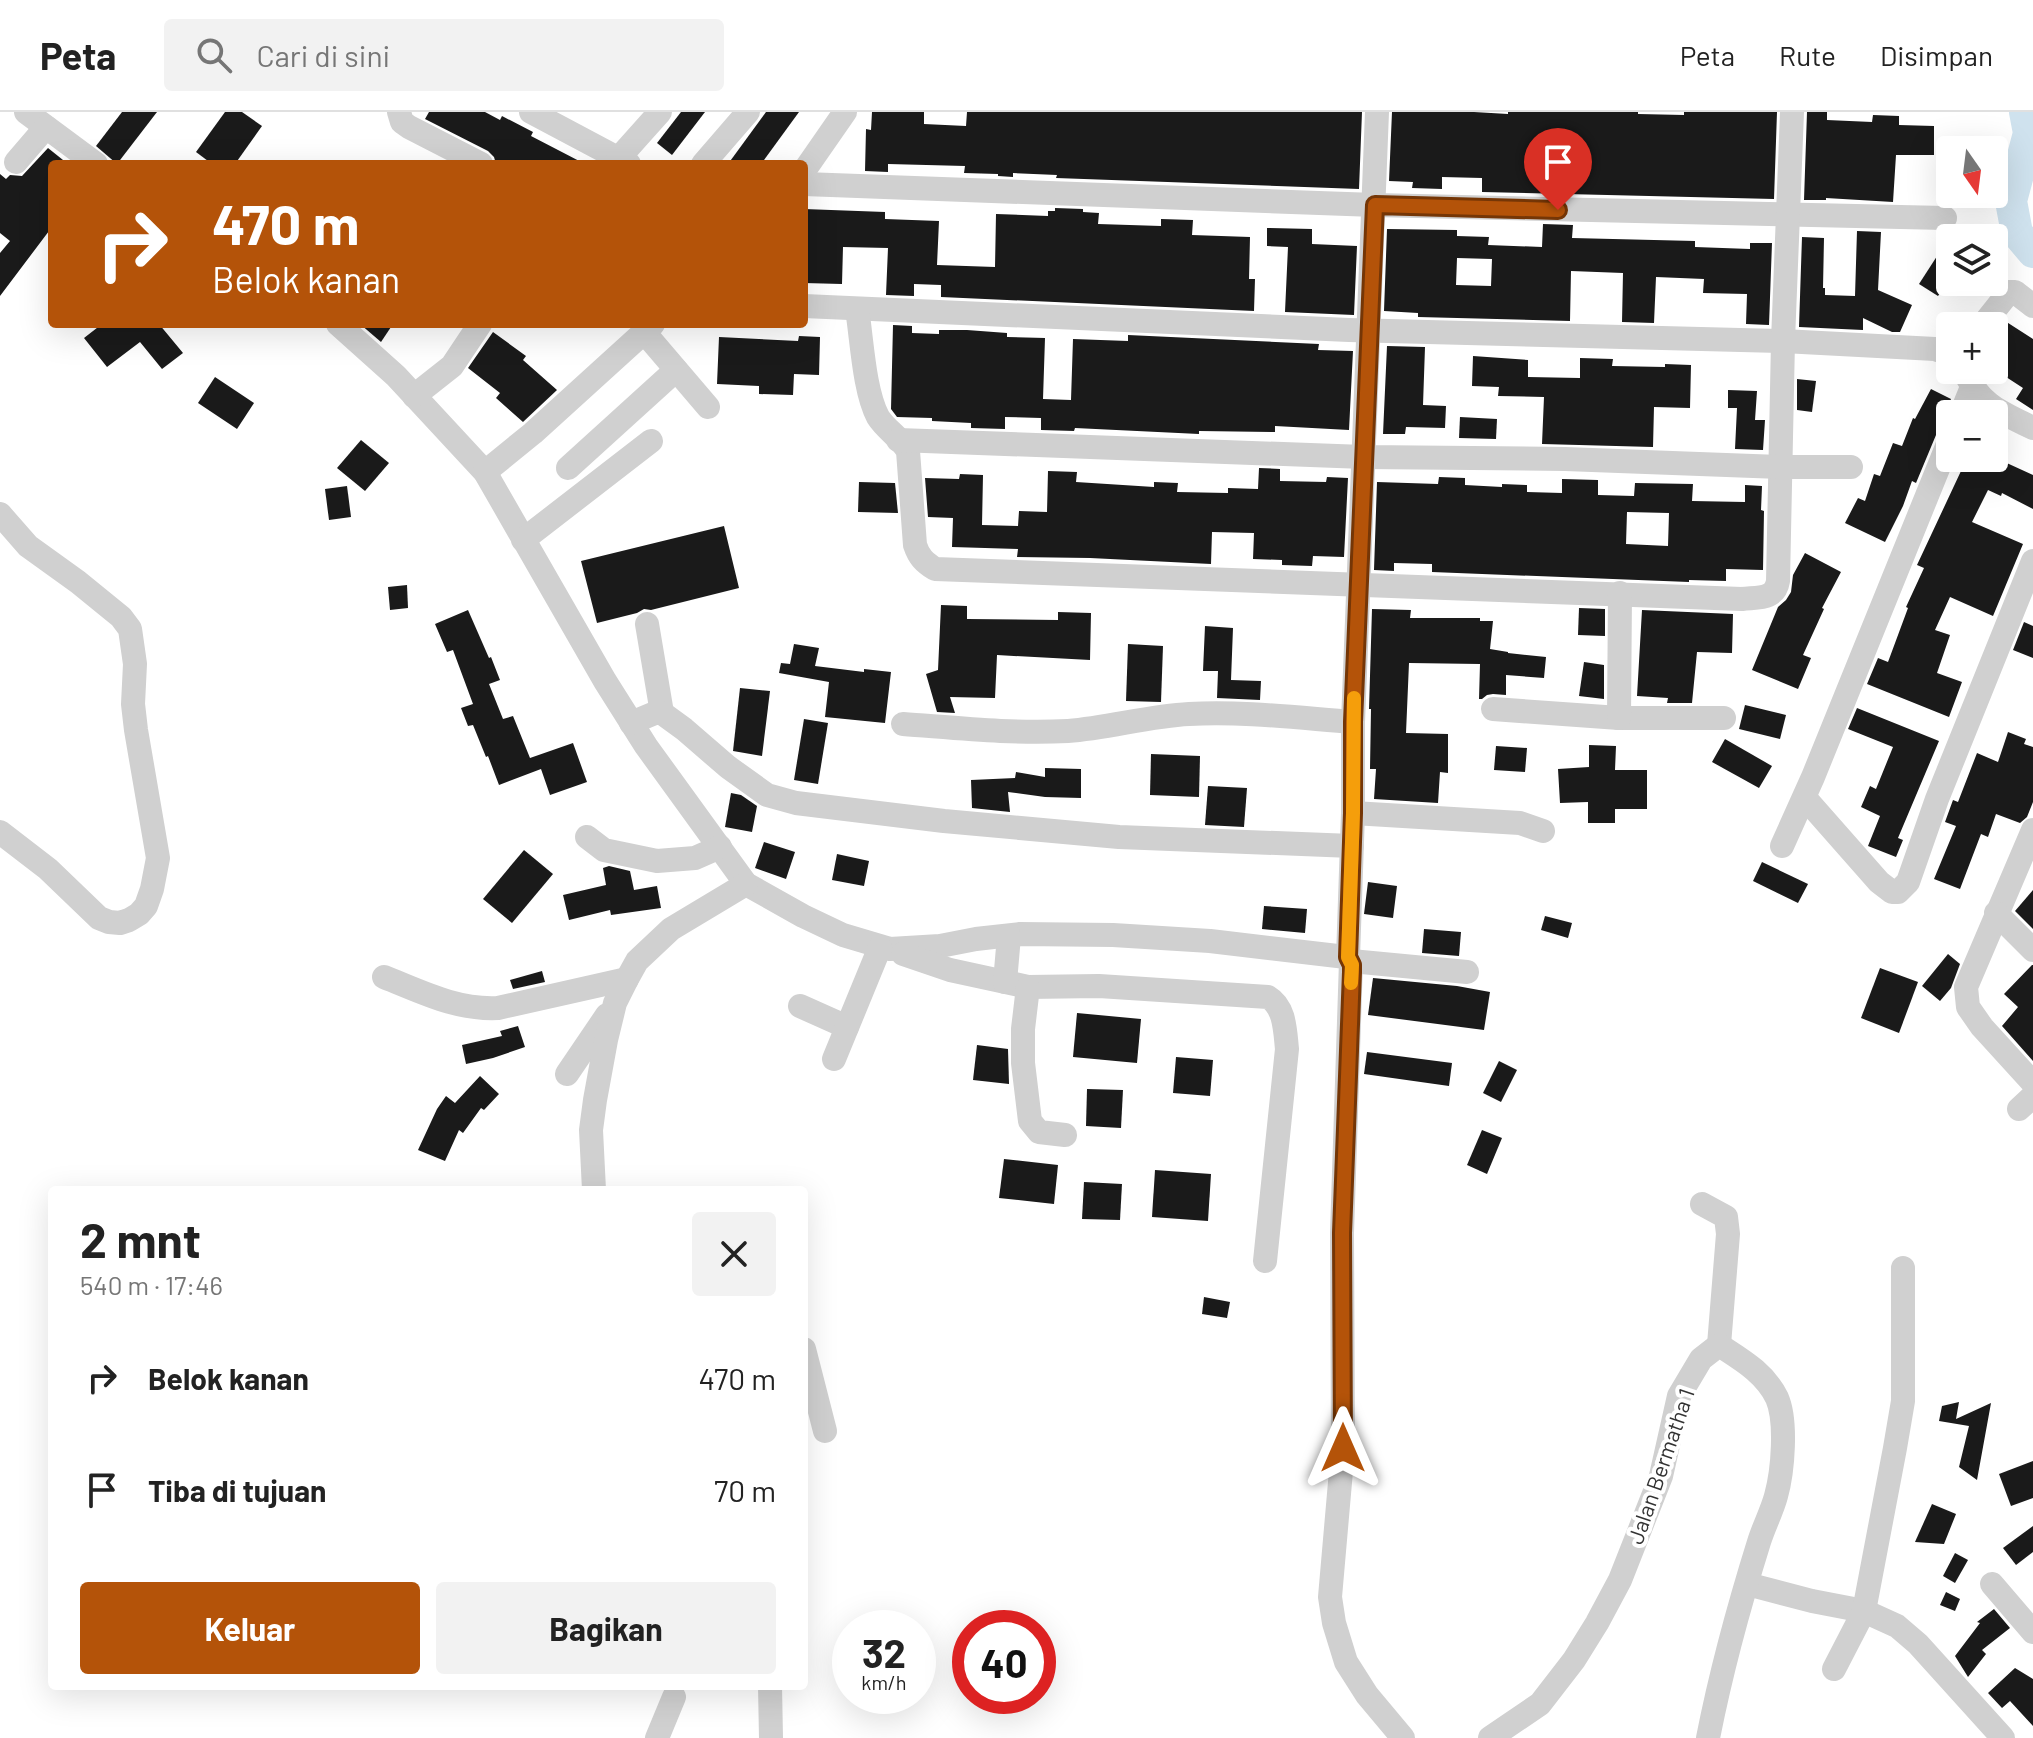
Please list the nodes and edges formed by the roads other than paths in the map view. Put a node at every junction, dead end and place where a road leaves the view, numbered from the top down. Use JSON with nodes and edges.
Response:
{"nodes":[{"id":1,"x":26,"y":112,"type":"edge"},
{"id":2,"x":399,"y":112,"type":"edge"},
{"id":3,"x":531,"y":112,"type":"edge"},
{"id":4,"x":660,"y":112,"type":"edge"},
{"id":5,"x":748,"y":112,"type":"edge"},
{"id":6,"x":845,"y":112,"type":"edge"},
{"id":7,"x":1377,"y":112,"type":"edge"},
{"id":8,"x":1792,"y":112,"type":"edge"},
{"id":9,"x":565,"y":119,"type":"edge"},
{"id":10,"x":46,"y":127,"type":"junction"},
{"id":11,"x":444,"y":156,"type":"edge"},
{"id":12,"x":91,"y":160,"type":"edge"},
{"id":13,"x":623,"y":160,"type":"edge"},
{"id":14,"x":625,"y":160,"type":"edge"},
{"id":15,"x":706,"y":160,"type":"edge"},
{"id":16,"x":16,"y":162,"type":"dead end"},
{"id":17,"x":808,"y":165,"type":"edge"},
{"id":18,"x":808,"y":184,"type":"edge"},
{"id":19,"x":1375,"y":205,"type":"junction"},
{"id":20,"x":1789,"y":215,"type":"junction"},
{"id":21,"x":1945,"y":218,"type":"dead end"},
{"id":22,"x":808,"y":306,"type":"edge"},
{"id":23,"x":2033,"y":306,"type":"edge"},
{"id":24,"x":857,"y":309,"type":"junction"},
{"id":25,"x":1993,"y":312,"type":"edge"},
{"id":26,"x":342,"y":328,"type":"edge"},
{"id":27,"x":477,"y":328,"type":"edge"},
{"id":28,"x":648,"y":328,"type":"edge"},
{"id":29,"x":1368,"y":331,"type":"junction"},
{"id":30,"x":1783,"y":341,"type":"junction"},
{"id":31,"x":1936,"y":349,"type":"edge"},
{"id":32,"x":676,"y":370,"type":"junction"},
{"id":33,"x":1972,"y":384,"type":"edge"},
{"id":34,"x":414,"y":396,"type":"junction"},
{"id":35,"x":708,"y":407,"type":"dead end"},
{"id":36,"x":2033,"y":428,"type":"edge"},
{"id":37,"x":898,"y":440,"type":"junction"},
{"id":38,"x":651,"y":441,"type":"dead end"},
{"id":39,"x":1364,"y":457,"type":"junction"},
{"id":40,"x":1781,"y":467,"type":"junction"},
{"id":41,"x":1851,"y":467,"type":"dead end"},
{"id":42,"x":568,"y":468,"type":"dead end"},
{"id":43,"x":485,"y":472,"type":"junction"},
{"id":44,"x":1937,"y":472,"type":"edge"},
{"id":45,"x":0,"y":514,"type":"edge"},
{"id":46,"x":523,"y":540,"type":"junction"},
{"id":47,"x":2033,"y":561,"type":"edge"},
{"id":48,"x":1358,"y":585,"type":"junction"},
{"id":49,"x":1620,"y":593,"type":"junction"},
{"id":50,"x":647,"y":624,"type":"dead end"},
{"id":51,"x":1493,"y":709,"type":"dead end"},
{"id":52,"x":662,"y":713,"type":"junction"},
{"id":53,"x":1619,"y":718,"type":"junction"},
{"id":54,"x":1724,"y":718,"type":"dead end"},
{"id":55,"x":1353,"y":722,"type":"junction"},
{"id":56,"x":631,"y":723,"type":"junction"},
{"id":57,"x":903,"y":724,"type":"dead end"},
{"id":58,"x":1805,"y":798,"type":"junction"},
{"id":59,"x":1353,"y":813,"type":"junction"},
{"id":60,"x":2033,"y":830,"type":"edge"},
{"id":61,"x":1543,"y":831,"type":"dead end"},
{"id":62,"x":0,"y":832,"type":"edge"},
{"id":63,"x":587,"y":837,"type":"dead end"},
{"id":64,"x":1352,"y":846,"type":"junction"},
{"id":65,"x":1782,"y":846,"type":"dead end"},
{"id":66,"x":720,"y":847,"type":"junction"},
{"id":67,"x":746,"y":884,"type":"junction"},
{"id":68,"x":1996,"y":913,"type":"junction"},
{"id":69,"x":1009,"y":936,"type":"junction"},
{"id":70,"x":885,"y":948,"type":"junction"},
{"id":71,"x":2033,"y":950,"type":"edge"},
{"id":72,"x":1349,"y":959,"type":"junction"},
{"id":73,"x":1467,"y":972,"type":"dead end"},
{"id":74,"x":384,"y":977,"type":"dead end"},
{"id":75,"x":627,"y":979,"type":"junction"},
{"id":76,"x":1016,"y":984,"type":"junction"},
{"id":77,"x":615,"y":1003,"type":"junction"},
{"id":78,"x":800,"y":1006,"type":"dead end"},
{"id":79,"x":847,"y":1027,"type":"junction"},
{"id":80,"x":834,"y":1059,"type":"dead end"},
{"id":81,"x":567,"y":1074,"type":"dead end"},
{"id":82,"x":2033,"y":1083,"type":"edge"},
{"id":83,"x":1065,"y":1135,"type":"dead end"},
{"id":84,"x":594,"y":1186,"type":"edge"},
{"id":85,"x":1702,"y":1204,"type":"dead end"},
{"id":86,"x":1265,"y":1261,"type":"dead end"},
{"id":87,"x":1903,"y":1268,"type":"dead end"},
{"id":88,"x":1719,"y":1345,"type":"junction"},
{"id":89,"x":808,"y":1365,"type":"edge"},
{"id":90,"x":825,"y":1431,"type":"dead end"},
{"id":91,"x":1747,"y":1584,"type":"junction"},
{"id":92,"x":1992,"y":1584,"type":"dead end"},
{"id":93,"x":1864,"y":1611,"type":"junction"},
{"id":94,"x":2033,"y":1632,"type":"edge"},
{"id":95,"x":1834,"y":1669,"type":"dead end"},
{"id":96,"x":770,"y":1690,"type":"edge"},
{"id":97,"x":674,"y":1697,"type":"dead end"},
{"id":98,"x":657,"y":1738,"type":"edge"},
{"id":99,"x":771,"y":1738,"type":"edge"},
{"id":100,"x":1403,"y":1738,"type":"edge"},
{"id":101,"x":1490,"y":1738,"type":"edge"},
{"id":102,"x":1708,"y":1738,"type":"edge"},
{"id":103,"x":2003,"y":1738,"type":"edge"}],
"edges":[{"from":1,"to":10,"type":"street"},
{"from":2,"to":11,"type":"street"},
{"from":3,"to":9,"type":"street"},
{"from":4,"to":14,"type":"street"},
{"from":5,"to":15,"type":"street"},
{"from":6,"to":17,"type":"street"},
{"from":7,"to":19,"type":"street"},
{"from":8,"to":20,"type":"street"},
{"from":9,"to":13,"type":"street"},
{"from":10,"to":12,"type":"street"},
{"from":10,"to":16,"type":"street"},
{"from":18,"to":19,"type":"street"},
{"from":19,"to":20,"type":"street"},
{"from":19,"to":29,"type":"street"},
{"from":20,"to":21,"type":"street"},
{"from":20,"to":30,"type":"street"},
{"from":22,"to":24,"type":"street"},
{"from":23,"to":25,"type":"street"},
{"from":24,"to":29,"type":"street"},
{"from":24,"to":37,"type":"street"},
{"from":26,"to":34,"type":"street"},
{"from":27,"to":34,"type":"street"},
{"from":28,"to":32,"type":"street"},
{"from":28,"to":43,"type":"street"},
{"from":29,"to":30,"type":"street"},
{"from":29,"to":39,"type":"street"},
{"from":30,"to":31,"type":"street"},
{"from":30,"to":40,"type":"street"},
{"from":32,"to":35,"type":"street"},
{"from":32,"to":42,"type":"street"},
{"from":33,"to":36,"type":"street"},
{"from":34,"to":43,"type":"street"},
{"from":37,"to":39,"type":"street"},
{"from":37,"to":48,"type":"street"},
{"from":38,"to":46,"type":"street"},
{"from":39,"to":40,"type":"street"},
{"from":39,"to":48,"type":"street"},
{"from":40,"to":41,"type":"street"},
{"from":40,"to":49,"type":"street"},
{"from":43,"to":46,"type":"street"},
{"from":44,"to":58,"type":"street"},
{"from":45,"to":62,"type":"street"},
{"from":46,"to":56,"type":"street"},
{"from":47,"to":58,"type":"street"},
{"from":48,"to":49,"type":"street"},
{"from":48,"to":55,"type":"street"},
{"from":49,"to":53,"type":"street"},
{"from":50,"to":52,"type":"street"},
{"from":51,"to":53,"type":"street"},
{"from":52,"to":56,"type":"street"},
{"from":52,"to":64,"type":"street"},
{"from":53,"to":54,"type":"street"},
{"from":55,"to":57,"type":"street"},
{"from":55,"to":59,"type":"street"},
{"from":56,"to":66,"type":"street"},
{"from":58,"to":65,"type":"street"},
{"from":59,"to":61,"type":"street"},
{"from":59,"to":64,"type":"street"},
{"from":60,"to":68,"type":"street"},
{"from":63,"to":66,"type":"street"},
{"from":64,"to":72,"type":"street"},
{"from":66,"to":67,"type":"street"},
{"from":67,"to":70,"type":"street"},
{"from":67,"to":75,"type":"street"},
{"from":68,"to":71,"type":"street"},
{"from":68,"to":82,"type":"street"},
{"from":69,"to":70,"type":"street"},
{"from":69,"to":72,"type":"street"},
{"from":69,"to":76,"type":"street"},
{"from":70,"to":76,"type":"street"},
{"from":70,"to":79,"type":"street"},
{"from":72,"to":73,"type":"street"},
{"from":72,"to":100,"type":"street"},
{"from":74,"to":75,"type":"street"},
{"from":75,"to":77,"type":"street"},
{"from":76,"to":83,"type":"street"},
{"from":76,"to":86,"type":"street"},
{"from":77,"to":81,"type":"street"},
{"from":77,"to":84,"type":"street"},
{"from":78,"to":79,"type":"street"},
{"from":79,"to":80,"type":"street"},
{"from":85,"to":88,"type":"street"},
{"from":87,"to":93,"type":"street"},
{"from":88,"to":91,"type":"street"},
{"from":88,"to":101,"type":"street","name":"Jalan Bermatha 1"},
{"from":89,"to":90,"type":"street"},
{"from":91,"to":93,"type":"street"},
{"from":91,"to":102,"type":"street"},
{"from":92,"to":94,"type":"street"},
{"from":93,"to":95,"type":"street"},
{"from":93,"to":103,"type":"street"},
{"from":96,"to":99,"type":"street"},
{"from":97,"to":98,"type":"street"}]}
